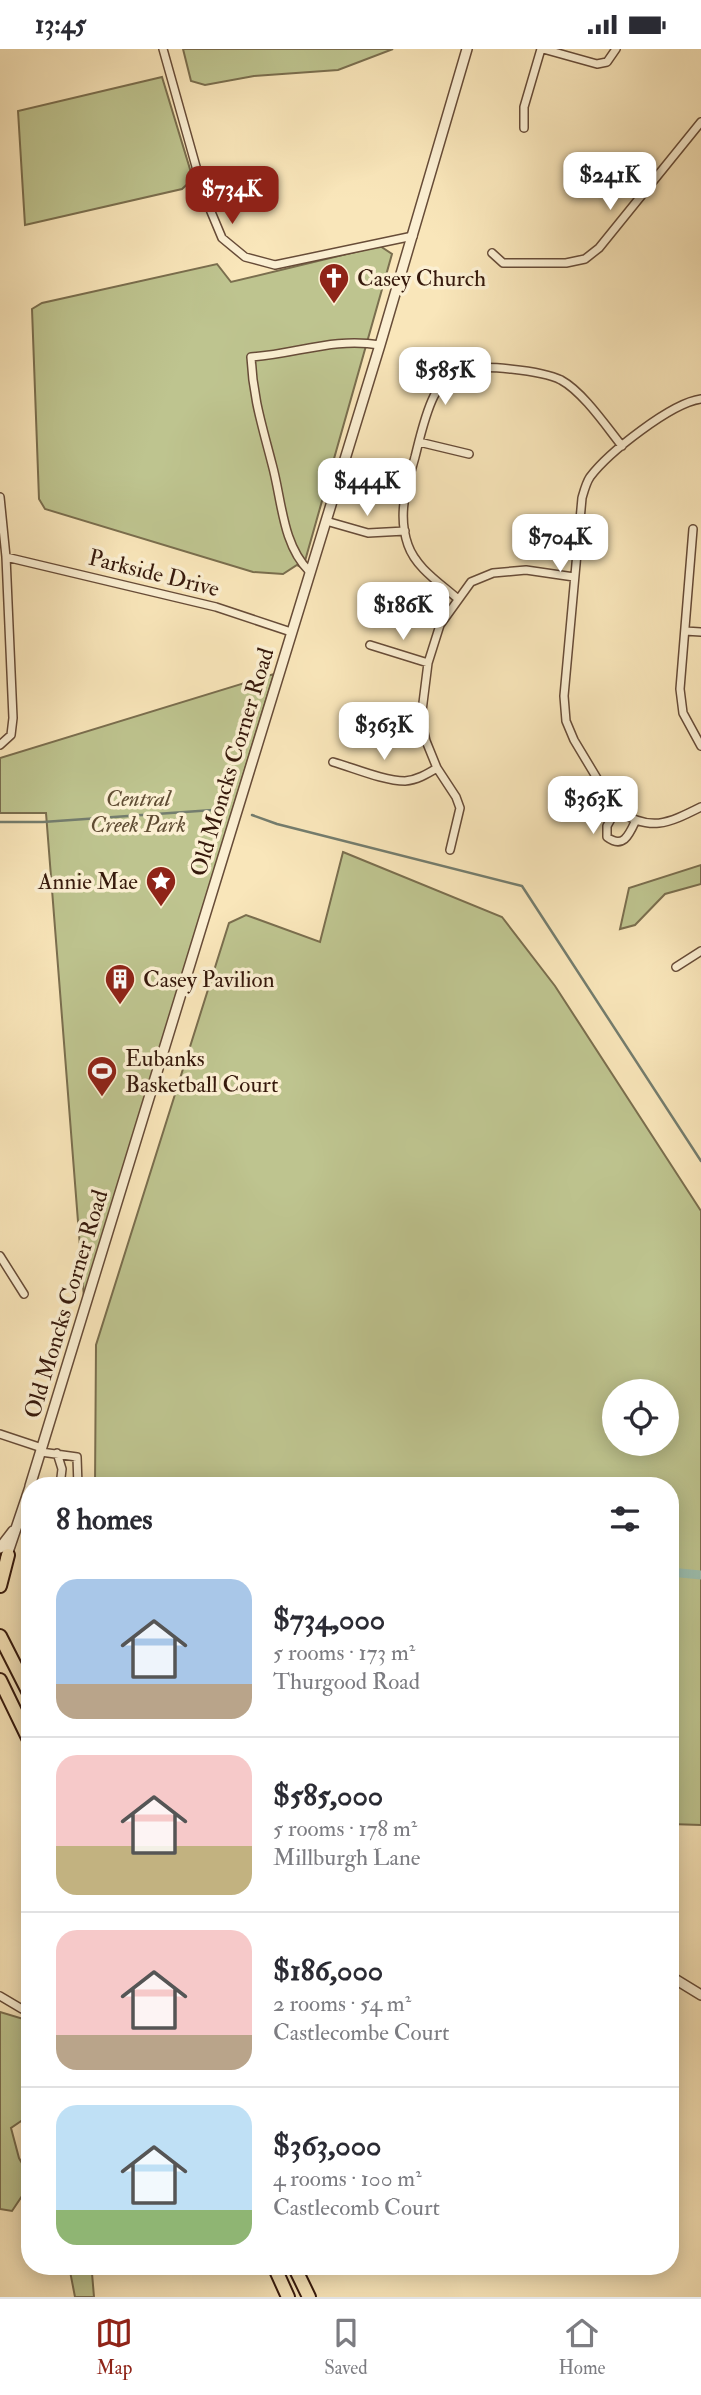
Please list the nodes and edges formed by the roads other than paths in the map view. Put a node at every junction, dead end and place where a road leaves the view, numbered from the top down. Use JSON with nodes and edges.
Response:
{"nodes":[{"id":1,"x":163,"y":49,"type":"edge"},
{"id":2,"x":467,"y":49,"type":"edge"},
{"id":3,"x":542,"y":49,"type":"edge"},
{"id":4,"x":616,"y":49,"type":"edge"},
{"id":5,"x":701,"y":122,"type":"edge"},
{"id":6,"x":524,"y":128,"type":"dead end"},
{"id":7,"x":412,"y":236,"type":"junction"},
{"id":8,"x":492,"y":253,"type":"dead end"},
{"id":9,"x":380,"y":345,"type":"junction"},
{"id":10,"x":701,"y":399,"type":"edge"},
{"id":11,"x":419,"y":442,"type":"junction"},
{"id":12,"x":622,"y":446,"type":"junction"},
{"id":13,"x":468,"y":454,"type":"dead end"},
{"id":14,"x":0,"y":497,"type":"edge"},
{"id":15,"x":326,"y":521,"type":"junction"},
{"id":16,"x":693,"y":529,"type":"dead end"},
{"id":17,"x":405,"y":531,"type":"junction"},
{"id":18,"x":6,"y":557,"type":"junction"},
{"id":19,"x":309,"y":571,"type":"junction"},
{"id":20,"x":574,"y":576,"type":"junction"},
{"id":21,"x":458,"y":599,"type":"junction"},
{"id":22,"x":685,"y":631,"type":"junction"},
{"id":23,"x":291,"y":632,"type":"junction"},
{"id":24,"x":701,"y":632,"type":"edge"},
{"id":25,"x":370,"y":645,"type":"dead end"},
{"id":26,"x":428,"y":663,"type":"junction"},
{"id":27,"x":0,"y":745,"type":"edge"},
{"id":28,"x":701,"y":746,"type":"edge"},
{"id":29,"x":333,"y":762,"type":"dead end"},
{"id":30,"x":437,"y":768,"type":"junction"},
{"id":31,"x":701,"y":807,"type":"edge"},
{"id":32,"x":616,"y":810,"type":"junction"},
{"id":33,"x":635,"y":822,"type":"junction"},
{"id":34,"x":450,"y":850,"type":"dead end"},
{"id":35,"x":701,"y":951,"type":"edge"},
{"id":36,"x":676,"y":967,"type":"dead end"},
{"id":37,"x":0,"y":1256,"type":"edge"},
{"id":38,"x":24,"y":1294,"type":"dead end"},
{"id":39,"x":0,"y":1434,"type":"edge"},
{"id":40,"x":42,"y":1450,"type":"junction"},
{"id":41,"x":57,"y":1453,"type":"junction"},
{"id":42,"x":33,"y":1477,"type":"edge"},
{"id":43,"x":61,"y":1477,"type":"edge"},
{"id":44,"x":78,"y":1477,"type":"edge"},
{"id":45,"x":21,"y":1515,"type":"edge"},
{"id":46,"x":3,"y":1556,"type":"edge"},
{"id":47,"x":0,"y":1586,"type":"edge"},
{"id":48,"x":0,"y":1636,"type":"edge"},
{"id":49,"x":21,"y":1677,"type":"edge"},
{"id":50,"x":0,"y":1680,"type":"edge"},
{"id":51,"x":21,"y":1723,"type":"edge"},
{"id":52,"x":679,"y":1982,"type":"edge"},
{"id":53,"x":701,"y":1995,"type":"edge"},
{"id":54,"x":0,"y":1996,"type":"edge"},
{"id":55,"x":21,"y":2007,"type":"edge"},
{"id":56,"x":278,"y":2275,"type":"edge"},
{"id":57,"x":298,"y":2275,"type":"edge"},
{"id":58,"x":288,"y":2297,"type":"edge"},
{"id":59,"x":309,"y":2297,"type":"edge"}],
"edges":[{"from":1,"to":7,"type":"street"},
{"from":2,"to":7,"type":"street","name":"Old Moncks Corner Road"},
{"from":3,"to":4,"type":"street"},
{"from":3,"to":6,"type":"street"},
{"from":5,"to":8,"type":"street"},
{"from":7,"to":9,"type":"street","name":"Old Moncks Corner Road"},
{"from":9,"to":15,"type":"street","name":"Old Moncks Corner Road"},
{"from":9,"to":19,"type":"street"},
{"from":10,"to":12,"type":"street"},
{"from":11,"to":12,"type":"street"},
{"from":11,"to":13,"type":"street"},
{"from":11,"to":17,"type":"street"},
{"from":12,"to":20,"type":"street"},
{"from":14,"to":18,"type":"street"},
{"from":15,"to":17,"type":"street"},
{"from":15,"to":19,"type":"street","name":"Old Moncks Corner Road"},
{"from":16,"to":22,"type":"street"},
{"from":17,"to":21,"type":"street"},
{"from":18,"to":23,"type":"street","name":"Parkside Drive"},
{"from":18,"to":27,"type":"street"},
{"from":19,"to":23,"type":"street","name":"Old Moncks Corner Road"},
{"from":20,"to":21,"type":"street"},
{"from":20,"to":32,"type":"street"},
{"from":21,"to":26,"type":"street"},
{"from":22,"to":24,"type":"street"},
{"from":22,"to":28,"type":"street"},
{"from":23,"to":40,"type":"street","name":"Old Moncks Corner Road"},
{"from":25,"to":26,"type":"street"},
{"from":26,"to":30,"type":"street"},
{"from":29,"to":30,"type":"street"},
{"from":30,"to":34,"type":"street"},
{"from":31,"to":33,"type":"street"},
{"from":32,"to":33,"type":"street"},
{"from":32,"to":33,"type":"street"},
{"from":35,"to":36,"type":"street"},
{"from":37,"to":38,"type":"street"},
{"from":39,"to":40,"type":"street"},
{"from":40,"to":41,"type":"street"},
{"from":40,"to":42,"type":"street","name":"Old Moncks Corner Road"},
{"from":41,"to":43,"type":"street"},
{"from":41,"to":44,"type":"street"},
{"from":45,"to":46,"type":"street","name":"Old Moncks Corner Road"},
{"from":46,"to":47,"type":"main road"},
{"from":48,"to":49,"type":"main road"},
{"from":50,"to":51,"type":"main road"},
{"from":52,"to":53,"type":"street"},
{"from":54,"to":55,"type":"street"},
{"from":56,"to":58,"type":"main road"},
{"from":57,"to":59,"type":"main road"}]}
